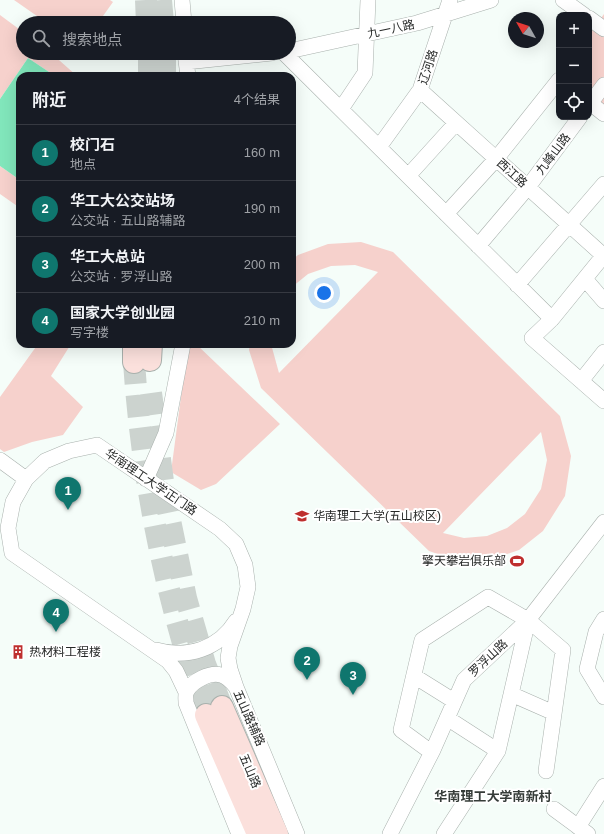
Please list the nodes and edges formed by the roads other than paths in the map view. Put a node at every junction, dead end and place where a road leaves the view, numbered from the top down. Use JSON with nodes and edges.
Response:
{"nodes":[{"id":1,"x":182,"y":0,"type":"edge"},
{"id":2,"x":368,"y":0,"type":"edge"},
{"id":3,"x":491,"y":0,"type":"edge"},
{"id":4,"x":563,"y":0,"type":"edge"},
{"id":5,"x":447,"y":7,"type":"edge"},
{"id":6,"x":580,"y":12,"type":"edge"},
{"id":7,"x":183,"y":16,"type":"edge"},
{"id":8,"x":592,"y":20,"type":"edge"},
{"id":9,"x":604,"y":29,"type":"edge"},
{"id":10,"x":367,"y":34,"type":"junction"},
{"id":11,"x":296,"y":49,"type":"edge"},
{"id":12,"x":217,"y":60,"type":"edge"},
{"id":13,"x":291,"y":60,"type":"edge"},
{"id":14,"x":186,"y":64,"type":"edge"},
{"id":15,"x":556,"y":84,"type":"edge"},
{"id":16,"x":604,"y":85,"type":"edge"},
{"id":17,"x":420,"y":90,"type":"junction"},
{"id":18,"x":592,"y":101,"type":"edge"},
{"id":19,"x":592,"y":105,"type":"edge"},
{"id":20,"x":340,"y":109,"type":"junction"},
{"id":21,"x":604,"y":114,"type":"edge"},
{"id":22,"x":578,"y":120,"type":"edge"},
{"id":23,"x":456,"y":123,"type":"junction"},
{"id":24,"x":379,"y":147,"type":"junction"},
{"id":25,"x":496,"y":158,"type":"junction"},
{"id":26,"x":408,"y":176,"type":"junction"},
{"id":27,"x":604,"y":184,"type":"edge"},
{"id":28,"x":528,"y":187,"type":"junction"},
{"id":29,"x":446,"y":214,"type":"junction"},
{"id":30,"x":569,"y":224,"type":"junction"},
{"id":31,"x":478,"y":246,"type":"junction"},
{"id":32,"x":604,"y":256,"type":"edge"},
{"id":33,"x":585,"y":279,"type":"junction"},
{"id":34,"x":517,"y":285,"type":"junction"},
{"id":35,"x":604,"y":301,"type":"edge"},
{"id":36,"x":552,"y":319,"type":"junction"},
{"id":37,"x":182,"y":348,"type":"edge"},
{"id":38,"x":604,"y":352,"type":"edge"},
{"id":39,"x":581,"y":381,"type":"junction"},
{"id":40,"x":604,"y":401,"type":"edge"},
{"id":41,"x":0,"y":460,"type":"edge"},
{"id":42,"x":26,"y":479,"type":"junction"},
{"id":43,"x":146,"y":479,"type":"junction"},
{"id":44,"x":604,"y":522,"type":"edge"},
{"id":45,"x":243,"y":609,"type":"junction"},
{"id":46,"x":604,"y":619,"type":"edge"},
{"id":47,"x":528,"y":620,"type":"junction"},
{"id":48,"x":148,"y":648,"type":"junction"},
{"id":49,"x":414,"y":676,"type":"junction"},
{"id":50,"x":236,"y":687,"type":"junction"},
{"id":51,"x":186,"y":692,"type":"junction"},
{"id":52,"x":511,"y":694,"type":"junction"},
{"id":53,"x":604,"y":697,"type":"edge"},
{"id":54,"x":454,"y":701,"type":"junction"},
{"id":55,"x":554,"y":713,"type":"junction"},
{"id":56,"x":446,"y":718,"type":"junction"},
{"id":57,"x":498,"y":751,"type":"junction"},
{"id":58,"x":431,"y":752,"type":"junction"},
{"id":59,"x":546,"y":771,"type":"dead end"},
{"id":60,"x":604,"y":786,"type":"edge"},
{"id":61,"x":554,"y":809,"type":"dead end"},
{"id":62,"x":583,"y":830,"type":"edge"},
{"id":63,"x":240,"y":834,"type":"edge"},
{"id":64,"x":258,"y":834,"type":"edge"},
{"id":65,"x":277,"y":834,"type":"edge"},
{"id":66,"x":297,"y":834,"type":"edge"},
{"id":67,"x":390,"y":834,"type":"edge"},
{"id":68,"x":444,"y":834,"type":"edge"}],
"edges":[{"from":1,"to":7,"type":"street"},
{"from":2,"to":10,"type":"street"},
{"from":3,"to":5,"type":"street","name":"九一八路"},
{"from":4,"to":6,"type":"street"},
{"from":5,"to":10,"type":"street","name":"九一八路"},
{"from":5,"to":17,"type":"street","name":"辽河路"},
{"from":8,"to":9,"type":"street"},
{"from":10,"to":11,"type":"street","name":"九一八路"},
{"from":10,"to":20,"type":"street"},
{"from":12,"to":14,"type":"street"},
{"from":13,"to":20,"type":"street"},
{"from":15,"to":25,"type":"street"},
{"from":16,"to":18,"type":"street"},
{"from":17,"to":23,"type":"street","name":"西江路"},
{"from":17,"to":24,"type":"street","name":"辽河路"},
{"from":19,"to":21,"type":"street"},
{"from":20,"to":24,"type":"street"},
{"from":22,"to":28,"type":"street","name":"九峰山路"},
{"from":23,"to":25,"type":"street","name":"西江路"},
{"from":23,"to":26,"type":"street"},
{"from":24,"to":26,"type":"street"},
{"from":25,"to":28,"type":"street","name":"西江路"},
{"from":25,"to":29,"type":"street"},
{"from":26,"to":29,"type":"street"},
{"from":27,"to":30,"type":"street"},
{"from":28,"to":30,"type":"street","name":"西江路"},
{"from":28,"to":31,"type":"street","name":"九峰山路"},
{"from":29,"to":31,"type":"street"},
{"from":30,"to":32,"type":"street","name":"西江路"},
{"from":30,"to":34,"type":"street"},
{"from":31,"to":34,"type":"street"},
{"from":32,"to":33,"type":"street"},
{"from":33,"to":35,"type":"street"},
{"from":33,"to":36,"type":"street"},
{"from":34,"to":36,"type":"street"},
{"from":36,"to":39,"type":"street"},
{"from":37,"to":43,"type":"street"},
{"from":38,"to":39,"type":"street"},
{"from":39,"to":40,"type":"street"},
{"from":41,"to":42,"type":"street"},
{"from":42,"to":43,"type":"street","name":"华南理工大学正门路"},
{"from":42,"to":48,"type":"street","name":"华南理工大学正门路"},
{"from":43,"to":45,"type":"street","name":"华南理工大学正门路"},
{"from":44,"to":47,"type":"street","name":"罗浮山路"},
{"from":45,"to":48,"type":"street","name":"华南理工大学正门路"},
{"from":45,"to":50,"type":"street","name":"华南理工大学正门路"},
{"from":46,"to":53,"type":"street"},
{"from":47,"to":49,"type":"street"},
{"from":47,"to":52,"type":"street"},
{"from":47,"to":54,"type":"street","name":"罗浮山路"},
{"from":47,"to":55,"type":"street"},
{"from":48,"to":51,"type":"street","name":"华南理工大学正门路"},
{"from":49,"to":54,"type":"street"},
{"from":49,"to":58,"type":"street"},
{"from":50,"to":51,"type":"street","name":"五山路辅路"},
{"from":50,"to":66,"type":"street","name":"五山路辅路"},
{"from":51,"to":63,"type":"street"},
{"from":52,"to":55,"type":"street"},
{"from":52,"to":57,"type":"street"},
{"from":54,"to":56,"type":"street","name":"罗浮山路"},
{"from":55,"to":59,"type":"street"},
{"from":56,"to":57,"type":"street"},
{"from":56,"to":58,"type":"street","name":"罗浮山路"},
{"from":57,"to":68,"type":"street"},
{"from":58,"to":67,"type":"street","name":"罗浮山路"},
{"from":60,"to":62,"type":"street"},
{"from":61,"to":62,"type":"street"},
{"from":64,"to":65,"type":"main road","name":"五山路"}]}
